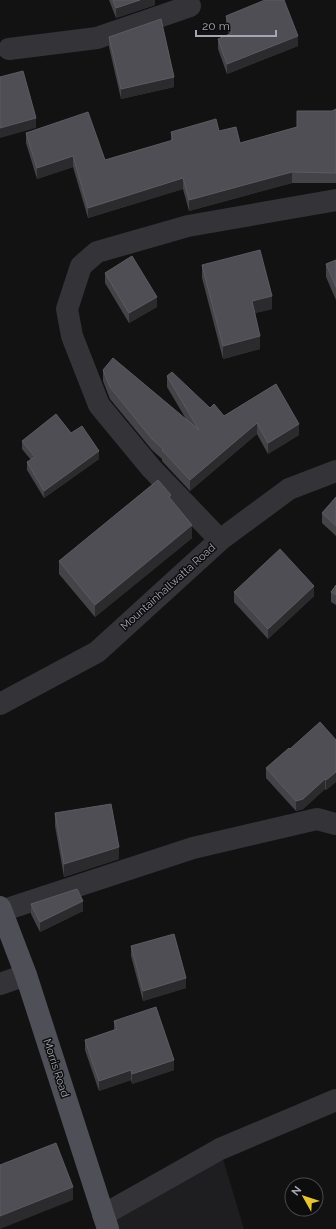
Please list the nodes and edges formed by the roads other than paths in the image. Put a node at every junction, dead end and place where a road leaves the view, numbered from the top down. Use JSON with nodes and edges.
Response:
{"nodes":[{"id":1,"x":194,"y":2,"type":"edge"},
{"id":2,"x":8,"y":49,"type":"dead end"},
{"id":3,"x":336,"y":200,"type":"edge"},
{"id":4,"x":336,"y":471,"type":"edge"},
{"id":5,"x":220,"y":540,"type":"junction"},
{"id":6,"x":0,"y":704,"type":"edge"},
{"id":7,"x":336,"y":824,"type":"edge"},
{"id":8,"x":1,"y":909,"type":"edge"},
{"id":9,"x":26,"y":975,"type":"junction"},
{"id":10,"x":0,"y":984,"type":"edge"},
{"id":11,"x":336,"y":1100,"type":"edge"},
{"id":12,"x":106,"y":1222,"type":"edge"}],
"edges":[{"from":1,"to":2,"type":"street"},
{"from":3,"to":5,"type":"street"},
{"from":4,"to":5,"type":"street","name":"Mountainhallwatta Road"},
{"from":5,"to":6,"type":"street","name":"Mountainhallwatta Road"},
{"from":7,"to":8,"type":"street"},
{"from":8,"to":9,"type":"main road","name":"Morris Road"},
{"from":9,"to":10,"type":"street"},
{"from":9,"to":12,"type":"main road","name":"Morris Road"},
{"from":11,"to":12,"type":"street"}]}
